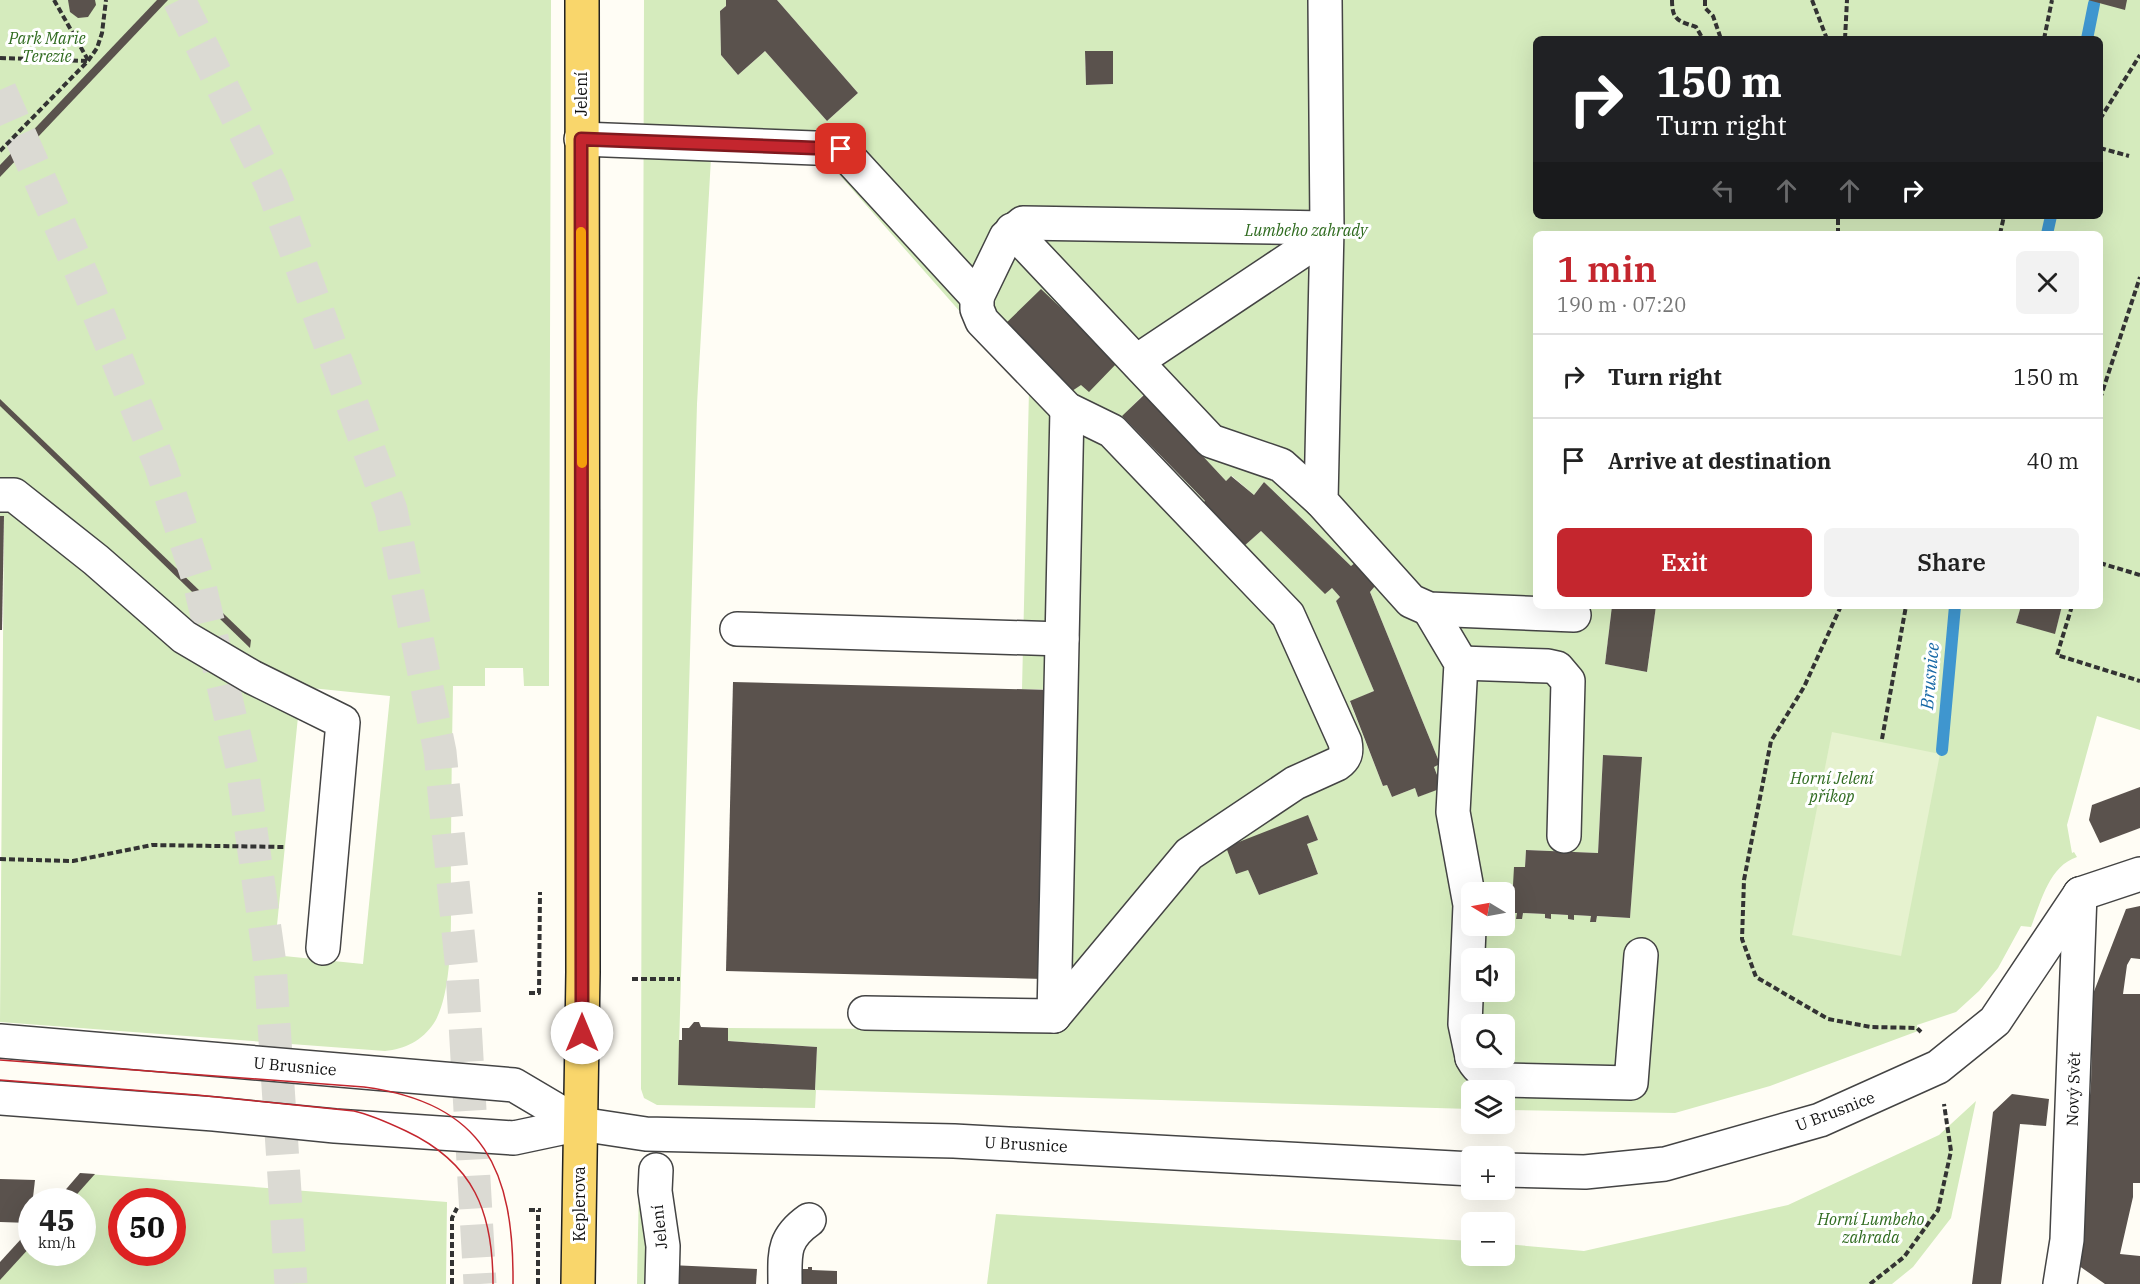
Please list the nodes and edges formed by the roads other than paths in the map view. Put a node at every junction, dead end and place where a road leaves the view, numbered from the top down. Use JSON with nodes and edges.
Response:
{"nodes":[{"id":1,"x":582,"y":0,"type":"edge"},
{"id":2,"x":1325,"y":0,"type":"edge"},
{"id":3,"x":581,"y":139,"type":"junction"},
{"id":4,"x":1327,"y":228,"type":"junction"},
{"id":5,"x":1012,"y":230,"type":"junction"},
{"id":6,"x":977,"y":297,"type":"junction"},
{"id":7,"x":1137,"y":361,"type":"junction"},
{"id":8,"x":1067,"y":409,"type":"junction"},
{"id":9,"x":0,"y":495,"type":"edge"},
{"id":10,"x":1322,"y":501,"type":"junction"},
{"id":11,"x":1429,"y":609,"type":"junction"},
{"id":12,"x":1574,"y":615,"type":"dead end"},
{"id":13,"x":737,"y":629,"type":"dead end"},
{"id":14,"x":1062,"y":639,"type":"junction"},
{"id":15,"x":1461,"y":663,"type":"junction"},
{"id":16,"x":1563,"y":836,"type":"dead end"},
{"id":17,"x":2140,"y":873,"type":"edge"},
{"id":18,"x":2080,"y":894,"type":"junction"},
{"id":19,"x":323,"y":948,"type":"dead end"},
{"id":20,"x":1641,"y":955,"type":"dead end"},
{"id":21,"x":865,"y":1013,"type":"dead end"},
{"id":22,"x":1465,"y":1014,"type":"edge"},
{"id":23,"x":1054,"y":1016,"type":"junction"},
{"id":24,"x":0,"y":1041,"type":"edge"},
{"id":25,"x":1478,"y":1068,"type":"edge"},
{"id":26,"x":0,"y":1098,"type":"edge"},
{"id":27,"x":580,"y":1124,"type":"junction"},
{"id":28,"x":1461,"y":1167,"type":"edge"},
{"id":29,"x":656,"y":1170,"type":"dead end"},
{"id":30,"x":1515,"y":1170,"type":"edge"},
{"id":31,"x":809,"y":1220,"type":"dead end"},
{"id":32,"x":578,"y":1284,"type":"edge"},
{"id":33,"x":662,"y":1284,"type":"edge"},
{"id":34,"x":784,"y":1284,"type":"edge"},
{"id":35,"x":2060,"y":1284,"type":"edge"}],
"edges":[{"from":1,"to":3,"type":"main road","name":"Jelení"},
{"from":2,"to":4,"type":"street"},
{"from":3,"to":6,"type":"street"},
{"from":3,"to":27,"type":"main road","name":"Jelení"},
{"from":4,"to":5,"type":"street"},
{"from":4,"to":7,"type":"street"},
{"from":4,"to":10,"type":"street"},
{"from":5,"to":6,"type":"street"},
{"from":5,"to":7,"type":"street"},
{"from":6,"to":8,"type":"street"},
{"from":7,"to":10,"type":"street"},
{"from":8,"to":14,"type":"street"},
{"from":8,"to":23,"type":"street"},
{"from":9,"to":19,"type":"street"},
{"from":10,"to":11,"type":"street"},
{"from":11,"to":12,"type":"street"},
{"from":11,"to":15,"type":"street"},
{"from":13,"to":14,"type":"street"},
{"from":14,"to":23,"type":"street"},
{"from":15,"to":16,"type":"street"},
{"from":15,"to":22,"type":"street"},
{"from":17,"to":18,"type":"street"},
{"from":18,"to":30,"type":"street","name":"U Brusnice"},
{"from":18,"to":35,"type":"street","name":"Nový Svět"},
{"from":20,"to":25,"type":"street"},
{"from":21,"to":23,"type":"street"},
{"from":24,"to":27,"type":"street","name":"U Brusnice"},
{"from":26,"to":27,"type":"street","name":"U Brusnice"},
{"from":27,"to":28,"type":"street","name":"U Brusnice"},
{"from":27,"to":32,"type":"main road","name":"Keplerova"},
{"from":29,"to":33,"type":"street","name":"Jelení"},
{"from":31,"to":34,"type":"street"}]}
